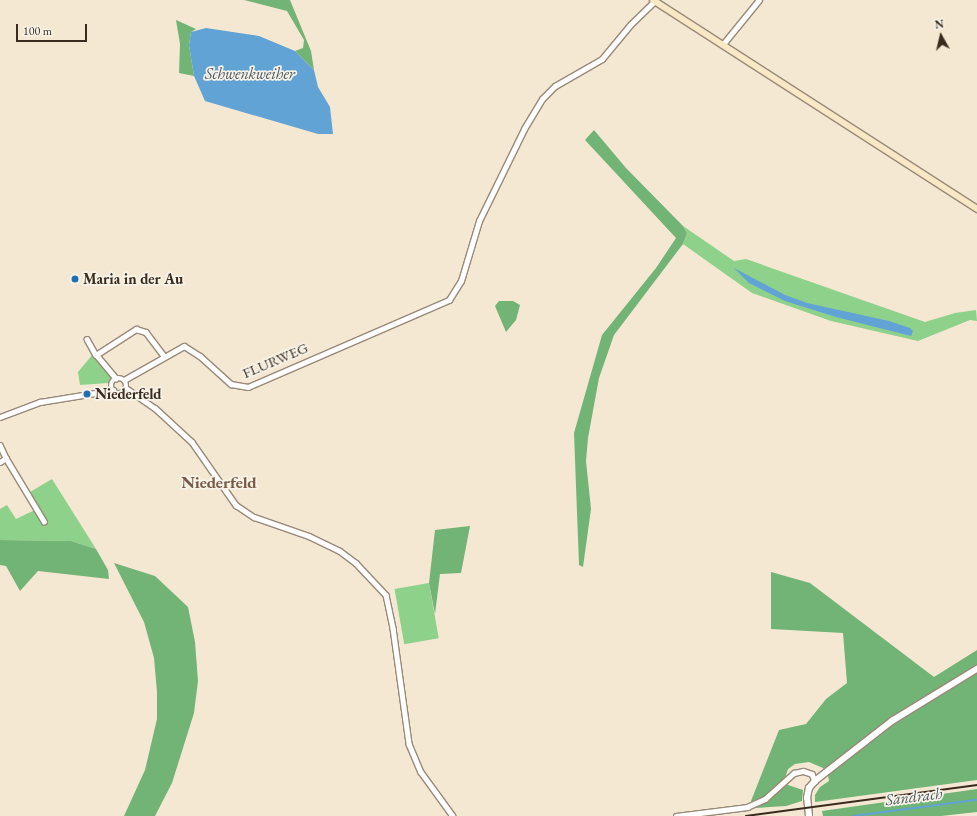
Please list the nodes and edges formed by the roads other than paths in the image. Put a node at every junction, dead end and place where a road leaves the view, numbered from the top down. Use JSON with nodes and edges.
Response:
{"nodes":[{"id":1,"x":654,"y":0,"type":"edge"},
{"id":2,"x":759,"y":0,"type":"edge"},
{"id":3,"x":724,"y":43,"type":"junction"},
{"id":4,"x":977,"y":209,"type":"edge"},
{"id":5,"x":87,"y":339,"type":"dead end"},
{"id":6,"x":96,"y":355,"type":"junction"},
{"id":7,"x":164,"y":356,"type":"junction"},
{"id":8,"x":116,"y":379,"type":"junction"},
{"id":9,"x":124,"y":380,"type":"junction"},
{"id":10,"x":126,"y":388,"type":"junction"},
{"id":11,"x":112,"y":390,"type":"junction"},
{"id":12,"x":0,"y":417,"type":"edge"},
{"id":13,"x":0,"y":445,"type":"edge"},
{"id":14,"x":6,"y":458,"type":"junction"},
{"id":15,"x":0,"y":462,"type":"edge"},
{"id":16,"x":44,"y":521,"type":"dead end"},
{"id":17,"x":977,"y":669,"type":"edge"},
{"id":18,"x":815,"y":781,"type":"junction"},
{"id":19,"x":809,"y":814,"type":"edge"},
{"id":20,"x":454,"y":816,"type":"edge"},
{"id":21,"x":676,"y":816,"type":"edge"}],
"edges":[{"from":1,"to":3,"type":"main road"},
{"from":1,"to":7,"type":"street","name":"FLURWEG"},
{"from":2,"to":3,"type":"street"},
{"from":3,"to":4,"type":"main road"},
{"from":5,"to":6,"type":"street"},
{"from":6,"to":7,"type":"street"},
{"from":6,"to":8,"type":"street"},
{"from":7,"to":9,"type":"street","name":"FLURWEG"},
{"from":8,"to":9,"type":"street"},
{"from":8,"to":11,"type":"street"},
{"from":9,"to":10,"type":"street"},
{"from":10,"to":11,"type":"street"},
{"from":10,"to":20,"type":"street"},
{"from":11,"to":12,"type":"street"},
{"from":13,"to":14,"type":"street"},
{"from":14,"to":15,"type":"street"},
{"from":14,"to":16,"type":"street"},
{"from":17,"to":18,"type":"street"},
{"from":18,"to":19,"type":"street"},
{"from":18,"to":21,"type":"street"}]}
